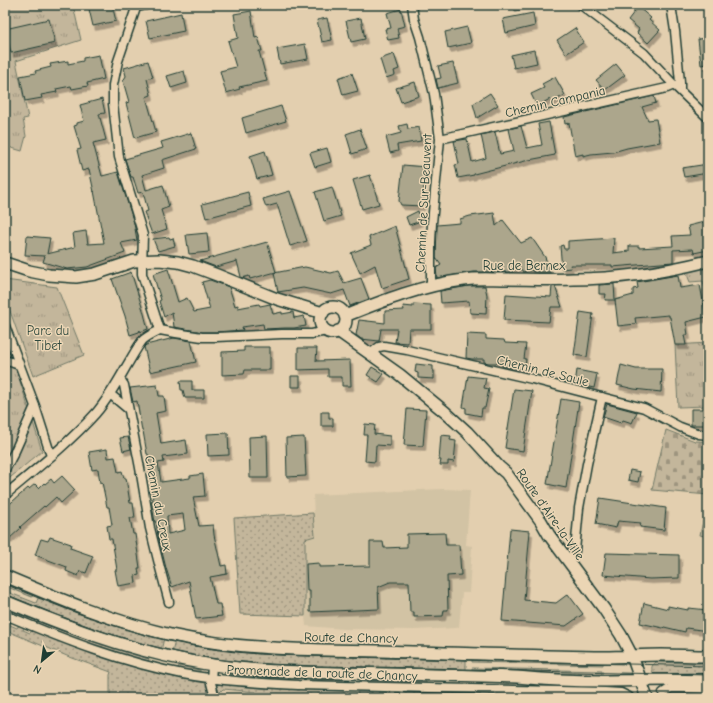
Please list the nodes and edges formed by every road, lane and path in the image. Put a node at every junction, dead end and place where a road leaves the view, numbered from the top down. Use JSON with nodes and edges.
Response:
{"nodes":[{"id":1,"x":146,"y":5,"type":"edge"},
{"id":2,"x":412,"y":5,"type":"edge"},
{"id":3,"x":581,"y":5,"type":"edge"},
{"id":4,"x":671,"y":5,"type":"edge"},
{"id":5,"x":136,"y":6,"type":"edge"},
{"id":6,"x":677,"y":88,"type":"junction"},
{"id":7,"x":708,"y":118,"type":"edge"},
{"id":8,"x":440,"y":139,"type":"junction"},
{"id":9,"x":142,"y":260,"type":"junction"},
{"id":10,"x":708,"y":261,"type":"edge"},
{"id":11,"x":5,"y":263,"type":"edge"},
{"id":12,"x":431,"y":286,"type":"junction"},
{"id":13,"x":323,"y":312,"type":"junction"},
{"id":14,"x":345,"y":316,"type":"junction"},
{"id":15,"x":5,"y":326,"type":"edge"},
{"id":16,"x":160,"y":330,"type":"junction"},
{"id":17,"x":326,"y":331,"type":"junction"},
{"id":18,"x":338,"y":332,"type":"junction"},
{"id":19,"x":370,"y":354,"type":"junction"},
{"id":20,"x":5,"y":360,"type":"edge"},
{"id":21,"x":19,"y":365,"type":"junction"},
{"id":22,"x":120,"y":379,"type":"junction"},
{"id":23,"x":110,"y":394,"type":"junction"},
{"id":24,"x":602,"y":396,"type":"junction"},
{"id":25,"x":34,"y":406,"type":"junction"},
{"id":26,"x":128,"y":409,"type":"junction"},
{"id":27,"x":708,"y":435,"type":"edge"},
{"id":28,"x":51,"y":456,"type":"junction"},
{"id":29,"x":5,"y":470,"type":"edge"},
{"id":30,"x":5,"y":495,"type":"edge"},
{"id":31,"x":567,"y":560,"type":"junction"},
{"id":32,"x":5,"y":576,"type":"edge"},
{"id":33,"x":169,"y":602,"type":"dead end"},
{"id":34,"x":5,"y":605,"type":"edge"},
{"id":35,"x":632,"y":656,"type":"junction"},
{"id":36,"x":708,"y":656,"type":"edge"},
{"id":37,"x":212,"y":665,"type":"junction"},
{"id":38,"x":211,"y":678,"type":"junction"},
{"id":39,"x":641,"y":680,"type":"junction"},
{"id":40,"x":708,"y":680,"type":"edge"},
{"id":41,"x":708,"y":689,"type":"edge"},
{"id":42,"x":663,"y":693,"type":"dead end"},
{"id":43,"x":628,"y":697,"type":"edge"},
{"id":44,"x":215,"y":698,"type":"edge"},
{"id":45,"x":646,"y":698,"type":"edge"}],
"edges":[{"from":1,"to":5,"type":"street"},
{"from":2,"to":8,"type":"street","name":"Chemin de Sur-Beauvent"},
{"from":3,"to":6,"type":"street"},
{"from":4,"to":6,"type":"street"},
{"from":5,"to":9,"type":"street"},
{"from":6,"to":7,"type":"street"},
{"from":6,"to":8,"type":"street","name":"Chemin Campania"},
{"from":8,"to":12,"type":"street","name":"Chemin de Sur-Beauvent"},
{"from":9,"to":11,"type":"main road"},
{"from":9,"to":13,"type":"main road"},
{"from":9,"to":16,"type":"street"},
{"from":10,"to":12,"type":"main road","name":"Rue de Bernex"},
{"from":12,"to":14,"type":"main road","name":"Rue de Bernex"},
{"from":13,"to":14,"type":"main road"},
{"from":13,"to":17,"type":"main road"},
{"from":14,"to":18,"type":"main road"},
{"from":15,"to":21,"type":"street"},
{"from":16,"to":17,"type":"street"},
{"from":16,"to":22,"type":"street"},
{"from":17,"to":18,"type":"main road"},
{"from":18,"to":19,"type":"main road","name":"Route d'Aire-la-Ville"},
{"from":19,"to":24,"type":"street","name":"Chemin de Saule"},
{"from":19,"to":31,"type":"main road","name":"Route d'Aire-la-Ville"},
{"from":20,"to":21,"type":"street"},
{"from":21,"to":25,"type":"street"},
{"from":22,"to":23,"type":"street"},
{"from":22,"to":26,"type":"street","name":"Chemin du Creux"},
{"from":23,"to":26,"type":"street"},
{"from":23,"to":28,"type":"street"},
{"from":24,"to":27,"type":"street","name":"Chemin de Saule"},
{"from":24,"to":31,"type":"street"},
{"from":25,"to":28,"type":"street"},
{"from":25,"to":29,"type":"street"},
{"from":26,"to":33,"type":"street","name":"Chemin du Creux"},
{"from":28,"to":30,"type":"street"},
{"from":31,"to":35,"type":"main road","name":"Route d'Aire-la-Ville"},
{"from":32,"to":35,"type":"main road","name":"Route de Chancy"},
{"from":34,"to":37,"type":"main road"},
{"from":34,"to":38,"type":"street","name":"Promenade de la route de Chancy"},
{"from":35,"to":36,"type":"main road","name":"Route de Chancy"},
{"from":35,"to":39,"type":"main road","name":"Route d'Aire-la-Ville"},
{"from":37,"to":38,"type":"street"},
{"from":37,"to":39,"type":"main road"},
{"from":38,"to":43,"type":"street","name":"Promenade de la route de Chancy"},
{"from":38,"to":44,"type":"street"},
{"from":39,"to":40,"type":"main road"},
{"from":39,"to":45,"type":"main road","name":"Route d'Aire-la-Ville"},
{"from":41,"to":42,"type":"street"}]}
